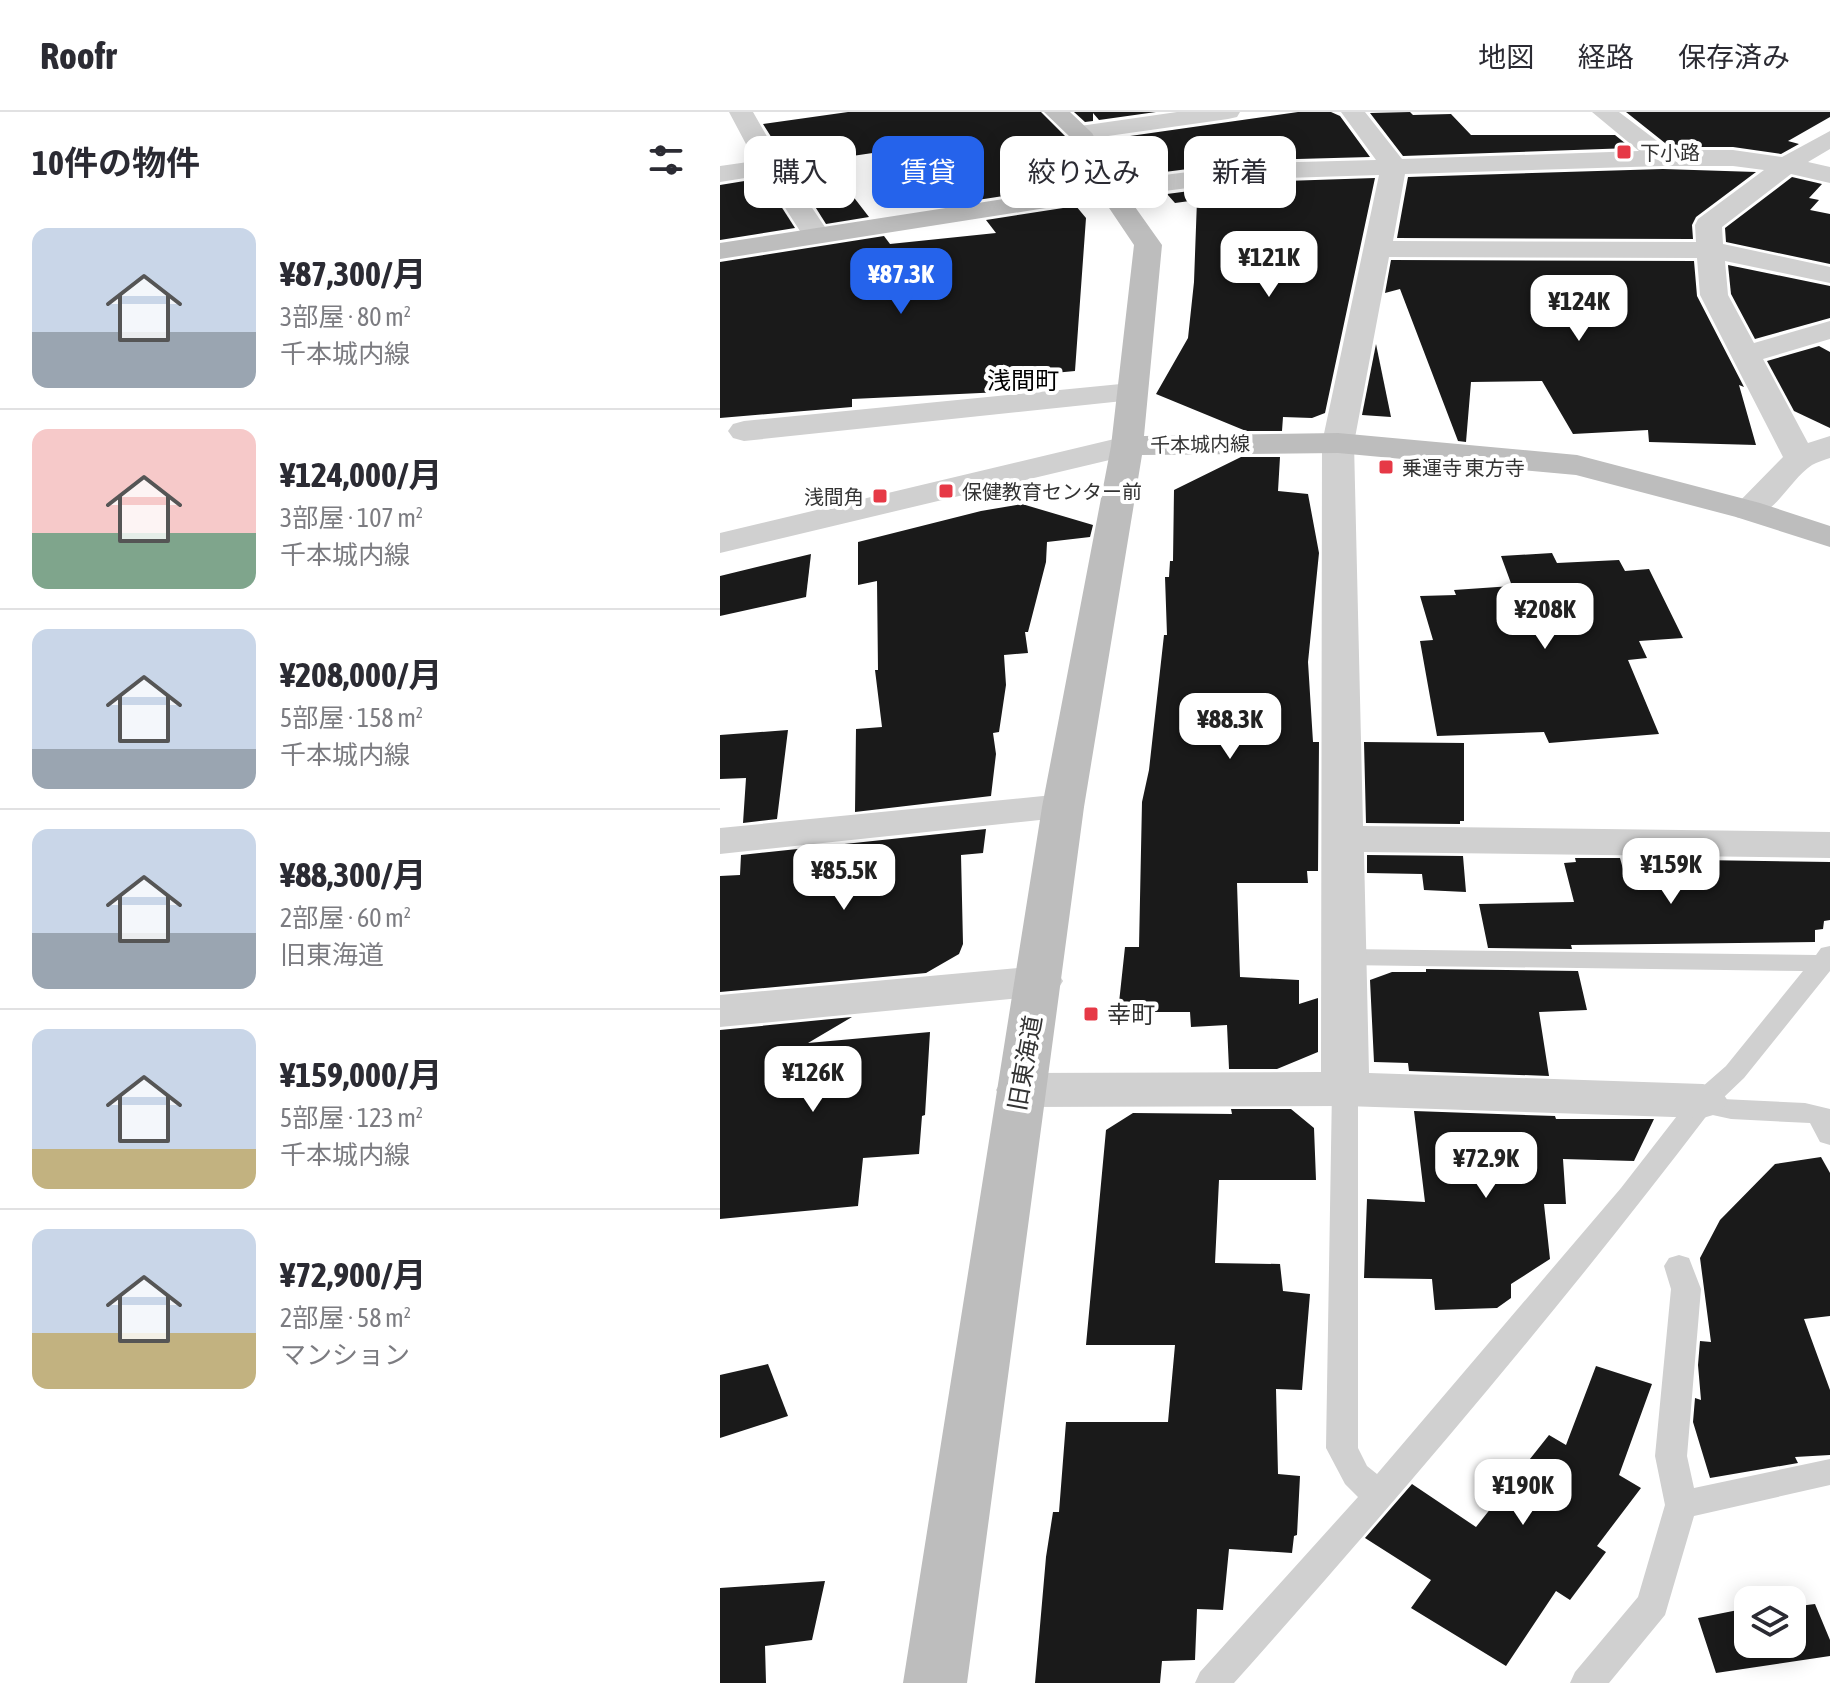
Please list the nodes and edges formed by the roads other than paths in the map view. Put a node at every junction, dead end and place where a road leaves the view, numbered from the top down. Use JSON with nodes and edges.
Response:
{"nodes":[{"id":1,"x":741,"y":112,"type":"edge"},
{"id":2,"x":1056,"y":112,"type":"edge"},
{"id":3,"x":1228,"y":112,"type":"edge"},
{"id":4,"x":1353,"y":112,"type":"edge"},
{"id":5,"x":1604,"y":112,"type":"edge"},
{"id":6,"x":1080,"y":133,"type":"junction"},
{"id":7,"x":754,"y":136,"type":"edge"},
{"id":8,"x":1082,"y":136,"type":"edge"},
{"id":9,"x":1830,"y":138,"type":"edge"},
{"id":10,"x":1663,"y":158,"type":"junction"},
{"id":11,"x":1786,"y":165,"type":"junction"},
{"id":12,"x":1394,"y":166,"type":"junction"},
{"id":13,"x":744,"y":170,"type":"edge"},
{"id":14,"x":720,"y":174,"type":"edge"},
{"id":15,"x":1830,"y":175,"type":"edge"},
{"id":16,"x":1168,"y":183,"type":"edge"},
{"id":17,"x":1000,"y":207,"type":"edge"},
{"id":18,"x":799,"y":208,"type":"edge"},
{"id":19,"x":1122,"y":208,"type":"edge"},
{"id":20,"x":817,"y":236,"type":"junction"},
{"id":21,"x":1377,"y":249,"type":"junction"},
{"id":22,"x":1710,"y":250,"type":"junction"},
{"id":23,"x":720,"y":251,"type":"edge"},
{"id":24,"x":1830,"y":275,"type":"edge"},
{"id":25,"x":1830,"y":330,"type":"edge"},
{"id":26,"x":1745,"y":355,"type":"junction"},
{"id":27,"x":1131,"y":392,"type":"junction"},
{"id":28,"x":744,"y":431,"type":"dead end"},
{"id":29,"x":1338,"y":443,"type":"junction"},
{"id":30,"x":1127,"y":446,"type":"junction"},
{"id":31,"x":1815,"y":452,"type":"edge"},
{"id":32,"x":1748,"y":510,"type":"junction"},
{"id":33,"x":1830,"y":537,"type":"edge"},
{"id":34,"x":720,"y":543,"type":"edge"},
{"id":35,"x":1063,"y":807,"type":"junction"},
{"id":36,"x":1341,"y":839,"type":"junction"},
{"id":37,"x":720,"y":841,"type":"edge"},
{"id":38,"x":1830,"y":845,"type":"edge"},
{"id":39,"x":1343,"y":957,"type":"junction"},
{"id":40,"x":1826,"y":958,"type":"edge"},
{"id":41,"x":1040,"y":981,"type":"junction"},
{"id":42,"x":720,"y":1011,"type":"edge"},
{"id":43,"x":1345,"y":1089,"type":"junction"},
{"id":44,"x":1020,"y":1090,"type":"junction"},
{"id":45,"x":1703,"y":1101,"type":"junction"},
{"id":46,"x":1830,"y":1135,"type":"edge"},
{"id":47,"x":1679,"y":1266,"type":"dead end"},
{"id":48,"x":1830,"y":1472,"type":"edge"},
{"id":49,"x":1378,"y":1495,"type":"junction"},
{"id":50,"x":1681,"y":1505,"type":"junction"},
{"id":51,"x":935,"y":1683,"type":"edge"},
{"id":52,"x":1212,"y":1683,"type":"edge"},
{"id":53,"x":1587,"y":1683,"type":"edge"}],
"edges":[{"from":1,"to":7,"type":"street"},
{"from":2,"to":6,"type":"main road"},
{"from":3,"to":6,"type":"street"},
{"from":4,"to":12,"type":"street"},
{"from":5,"to":10,"type":"street"},
{"from":6,"to":8,"type":"main road","name":"千本城内線"},
{"from":9,"to":11,"type":"street"},
{"from":10,"to":11,"type":"street"},
{"from":10,"to":12,"type":"street"},
{"from":11,"to":15,"type":"street"},
{"from":11,"to":22,"type":"street"},
{"from":12,"to":16,"type":"street"},
{"from":12,"to":21,"type":"street"},
{"from":13,"to":14,"type":"street"},
{"from":17,"to":20,"type":"main road"},
{"from":18,"to":20,"type":"street"},
{"from":19,"to":27,"type":"main road","name":"千本城内線"},
{"from":20,"to":23,"type":"main road"},
{"from":21,"to":22,"type":"street"},
{"from":21,"to":29,"type":"street"},
{"from":22,"to":24,"type":"street"},
{"from":22,"to":26,"type":"street"},
{"from":25,"to":26,"type":"street"},
{"from":26,"to":31,"type":"street"},
{"from":27,"to":28,"type":"street"},
{"from":27,"to":30,"type":"main road","name":"千本城内線"},
{"from":29,"to":30,"type":"main road","name":"千本城内線"},
{"from":29,"to":32,"type":"main road","name":"千本城内線"},
{"from":29,"to":36,"type":"street"},
{"from":30,"to":34,"type":"street"},
{"from":30,"to":35,"type":"main road","name":"旧東海道"},
{"from":31,"to":32,"type":"street"},
{"from":32,"to":33,"type":"main road","name":"千本城内線"},
{"from":35,"to":37,"type":"street"},
{"from":35,"to":41,"type":"main road","name":"旧東海道"},
{"from":36,"to":38,"type":"street"},
{"from":36,"to":39,"type":"street"},
{"from":39,"to":40,"type":"lane"},
{"from":39,"to":43,"type":"street"},
{"from":40,"to":45,"type":"lane"},
{"from":41,"to":42,"type":"street"},
{"from":41,"to":44,"type":"main road","name":"旧東海道"},
{"from":43,"to":44,"type":"street"},
{"from":43,"to":45,"type":"street"},
{"from":43,"to":49,"type":"lane"},
{"from":44,"to":51,"type":"main road","name":"旧東海道"},
{"from":45,"to":46,"type":"lane"},
{"from":45,"to":49,"type":"lane"},
{"from":47,"to":50,"type":"lane"},
{"from":48,"to":50,"type":"lane"},
{"from":49,"to":52,"type":"lane"},
{"from":50,"to":53,"type":"lane"}]}
